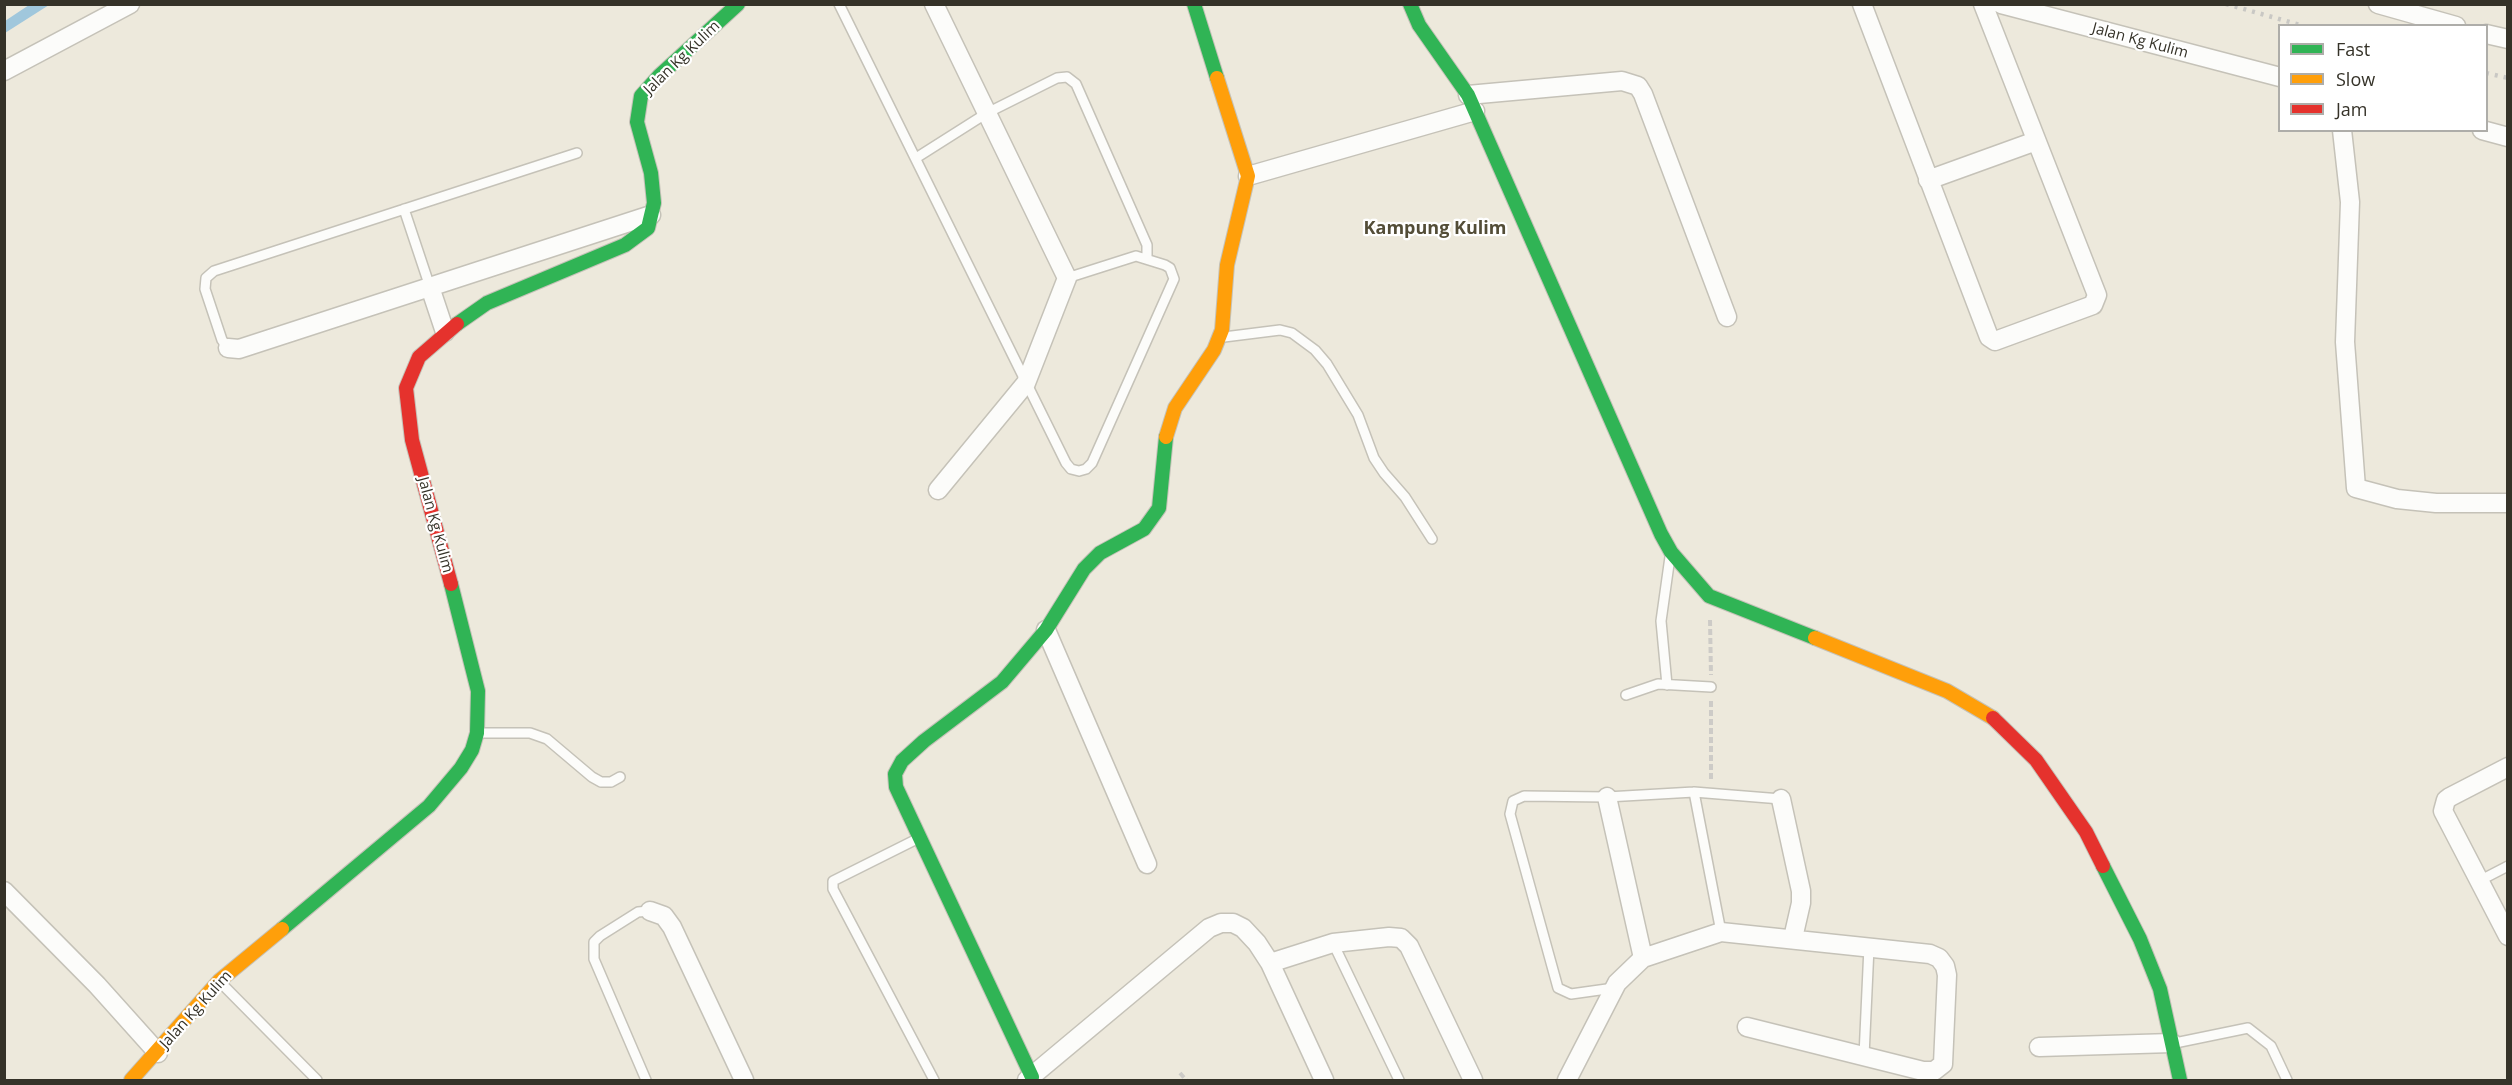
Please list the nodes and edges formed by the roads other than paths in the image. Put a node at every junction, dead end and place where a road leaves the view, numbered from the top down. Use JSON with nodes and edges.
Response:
{"nodes":[{"id":1,"x":130,"y":4,"type":"edge"},
{"id":2,"x":738,"y":4,"type":"edge"},
{"id":3,"x":839,"y":4,"type":"edge"},
{"id":4,"x":934,"y":4,"type":"edge"},
{"id":5,"x":1194,"y":4,"type":"edge"},
{"id":6,"x":1410,"y":4,"type":"edge"},
{"id":7,"x":1862,"y":4,"type":"edge"},
{"id":8,"x":1983,"y":4,"type":"edge"},
{"id":9,"x":2001,"y":4,"type":"edge"},
{"id":10,"x":2378,"y":4,"type":"edge"},
{"id":11,"x":2449,"y":24,"type":"edge"},
{"id":12,"x":2488,"y":34,"type":"edge"},
{"id":13,"x":2508,"y":39,"type":"edge"},
{"id":14,"x":4,"y":71,"type":"edge"},
{"id":15,"x":2278,"y":76,"type":"edge"},
{"id":16,"x":1471,"y":103,"type":"junction"},
{"id":17,"x":987,"y":113,"type":"junction"},
{"id":18,"x":2342,"y":132,"type":"edge"},
{"id":19,"x":2488,"y":132,"type":"edge"},
{"id":20,"x":2508,"y":137,"type":"edge"},
{"id":21,"x":2036,"y":141,"type":"junction"},
{"id":22,"x":577,"y":153,"type":"dead end"},
{"id":23,"x":916,"y":158,"type":"junction"},
{"id":24,"x":1248,"y":176,"type":"junction"},
{"id":25,"x":1928,"y":180,"type":"junction"},
{"id":26,"x":404,"y":209,"type":"junction"},
{"id":27,"x":651,"y":215,"type":"junction"},
{"id":28,"x":1147,"y":259,"type":"junction"},
{"id":29,"x":1067,"y":278,"type":"junction"},
{"id":30,"x":429,"y":287,"type":"junction"},
{"id":31,"x":1727,"y":317,"type":"dead end"},
{"id":32,"x":444,"y":332,"type":"junction"},
{"id":33,"x":1218,"y":340,"type":"junction"},
{"id":34,"x":228,"y":348,"type":"joint"},
{"id":35,"x":1026,"y":383,"type":"junction"},
{"id":36,"x":938,"y":490,"type":"dead end"},
{"id":37,"x":2508,"y":503,"type":"edge"},
{"id":38,"x":1432,"y":539,"type":"dead end"},
{"id":39,"x":1671,"y":552,"type":"junction"},
{"id":40,"x":1046,"y":630,"type":"junction"},
{"id":41,"x":1667,"y":685,"type":"junction"},
{"id":42,"x":1711,"y":687,"type":"dead end"},
{"id":43,"x":1626,"y":695,"type":"dead end"},
{"id":44,"x":477,"y":733,"type":"junction"},
{"id":45,"x":2508,"y":767,"type":"edge"},
{"id":46,"x":620,"y":777,"type":"dead end"},
{"id":47,"x":1694,"y":792,"type":"junction"},
{"id":48,"x":1607,"y":797,"type":"junction"},
{"id":49,"x":1781,"y":799,"type":"joint"},
{"id":50,"x":919,"y":837,"type":"junction"},
{"id":51,"x":1148,"y":864,"type":"dead end"},
{"id":52,"x":2508,"y":866,"type":"edge"},
{"id":53,"x":2479,"y":881,"type":"junction"},
{"id":54,"x":4,"y":891,"type":"edge"},
{"id":55,"x":650,"y":911,"type":"joint"},
{"id":56,"x":1721,"y":932,"type":"junction"},
{"id":57,"x":2508,"y":936,"type":"edge"},
{"id":58,"x":1793,"y":938,"type":"junction"},
{"id":59,"x":1333,"y":943,"type":"junction"},
{"id":60,"x":1869,"y":947,"type":"junction"},
{"id":61,"x":1643,"y":958,"type":"junction"},
{"id":62,"x":1270,"y":963,"type":"junction"},
{"id":63,"x":219,"y":981,"type":"junction"},
{"id":64,"x":1614,"y":988,"type":"junction"},
{"id":65,"x":1748,"y":1027,"type":"dead end"},
{"id":66,"x":2172,"y":1043,"type":"junction"},
{"id":67,"x":2039,"y":1047,"type":"dead end"},
{"id":68,"x":158,"y":1053,"type":"junction"},
{"id":69,"x":1864,"y":1056,"type":"junction"},
{"id":70,"x":1029,"y":1079,"type":"edge"},
{"id":71,"x":131,"y":1080,"type":"edge"},
{"id":72,"x":317,"y":1080,"type":"edge"},
{"id":73,"x":646,"y":1080,"type":"edge"},
{"id":74,"x":744,"y":1080,"type":"edge"},
{"id":75,"x":934,"y":1080,"type":"edge"},
{"id":76,"x":1324,"y":1080,"type":"edge"},
{"id":77,"x":1399,"y":1080,"type":"edge"},
{"id":78,"x":1473,"y":1080,"type":"edge"},
{"id":79,"x":1567,"y":1080,"type":"edge"},
{"id":80,"x":2180,"y":1080,"type":"edge"},
{"id":81,"x":2287,"y":1080,"type":"edge"}],
"edges":[{"from":1,"to":14,"type":"street"},
{"from":2,"to":27,"type":"street","name":"Jalan Kg Kulim"},
{"from":3,"to":23,"type":"lane"},
{"from":4,"to":17,"type":"street"},
{"from":5,"to":24,"type":"street"},
{"from":6,"to":16,"type":"street"},
{"from":7,"to":25,"type":"street"},
{"from":8,"to":21,"type":"street"},
{"from":9,"to":15,"type":"street","name":"Jalan Kg Kulim"},
{"from":10,"to":11,"type":"street"},
{"from":12,"to":13,"type":"street"},
{"from":16,"to":24,"type":"street"},
{"from":16,"to":31,"type":"street"},
{"from":16,"to":39,"type":"street"},
{"from":17,"to":23,"type":"lane"},
{"from":17,"to":28,"type":"lane"},
{"from":17,"to":29,"type":"street"},
{"from":18,"to":37,"type":"street"},
{"from":19,"to":20,"type":"street"},
{"from":21,"to":25,"type":"street"},
{"from":21,"to":25,"type":"street"},
{"from":22,"to":26,"type":"lane"},
{"from":23,"to":35,"type":"lane"},
{"from":24,"to":33,"type":"street"},
{"from":26,"to":30,"type":"lane"},
{"from":26,"to":34,"type":"lane"},
{"from":27,"to":30,"type":"street"},
{"from":27,"to":32,"type":"street","name":"Jalan Kg Kulim"},
{"from":28,"to":29,"type":"lane"},
{"from":28,"to":35,"type":"lane"},
{"from":29,"to":35,"type":"street"},
{"from":30,"to":32,"type":"street"},
{"from":30,"to":34,"type":"street"},
{"from":32,"to":44,"type":"street","name":"Jalan Kg Kulim"},
{"from":33,"to":38,"type":"lane"},
{"from":33,"to":40,"type":"street"},
{"from":35,"to":36,"type":"street"},
{"from":39,"to":41,"type":"lane"},
{"from":39,"to":66,"type":"street"},
{"from":40,"to":50,"type":"street"},
{"from":40,"to":51,"type":"street"},
{"from":41,"to":42,"type":"lane"},
{"from":41,"to":43,"type":"lane"},
{"from":44,"to":46,"type":"lane"},
{"from":44,"to":63,"type":"street","name":"Jalan Kg Kulim"},
{"from":45,"to":53,"type":"street"},
{"from":47,"to":48,"type":"lane"},
{"from":47,"to":49,"type":"lane"},
{"from":47,"to":56,"type":"lane"},
{"from":48,"to":61,"type":"street"},
{"from":48,"to":64,"type":"lane"},
{"from":49,"to":58,"type":"street"},
{"from":50,"to":70,"type":"street"},
{"from":50,"to":75,"type":"lane"},
{"from":52,"to":53,"type":"lane"},
{"from":53,"to":57,"type":"street"},
{"from":54,"to":68,"type":"street"},
{"from":55,"to":73,"type":"lane"},
{"from":55,"to":74,"type":"street"},
{"from":56,"to":58,"type":"street"},
{"from":56,"to":61,"type":"street"},
{"from":58,"to":60,"type":"street"},
{"from":59,"to":62,"type":"street"},
{"from":59,"to":77,"type":"lane"},
{"from":59,"to":78,"type":"street"},
{"from":60,"to":69,"type":"lane"},
{"from":60,"to":69,"type":"street"},
{"from":61,"to":64,"type":"street"},
{"from":62,"to":70,"type":"street"},
{"from":62,"to":76,"type":"street"},
{"from":63,"to":68,"type":"street","name":"Jalan Kg Kulim"},
{"from":63,"to":72,"type":"lane"},
{"from":64,"to":79,"type":"street"},
{"from":65,"to":69,"type":"street"},
{"from":66,"to":67,"type":"street"},
{"from":66,"to":80,"type":"street"},
{"from":66,"to":81,"type":"lane"},
{"from":68,"to":71,"type":"street","name":"Jalan Kg Kulim"}]}
